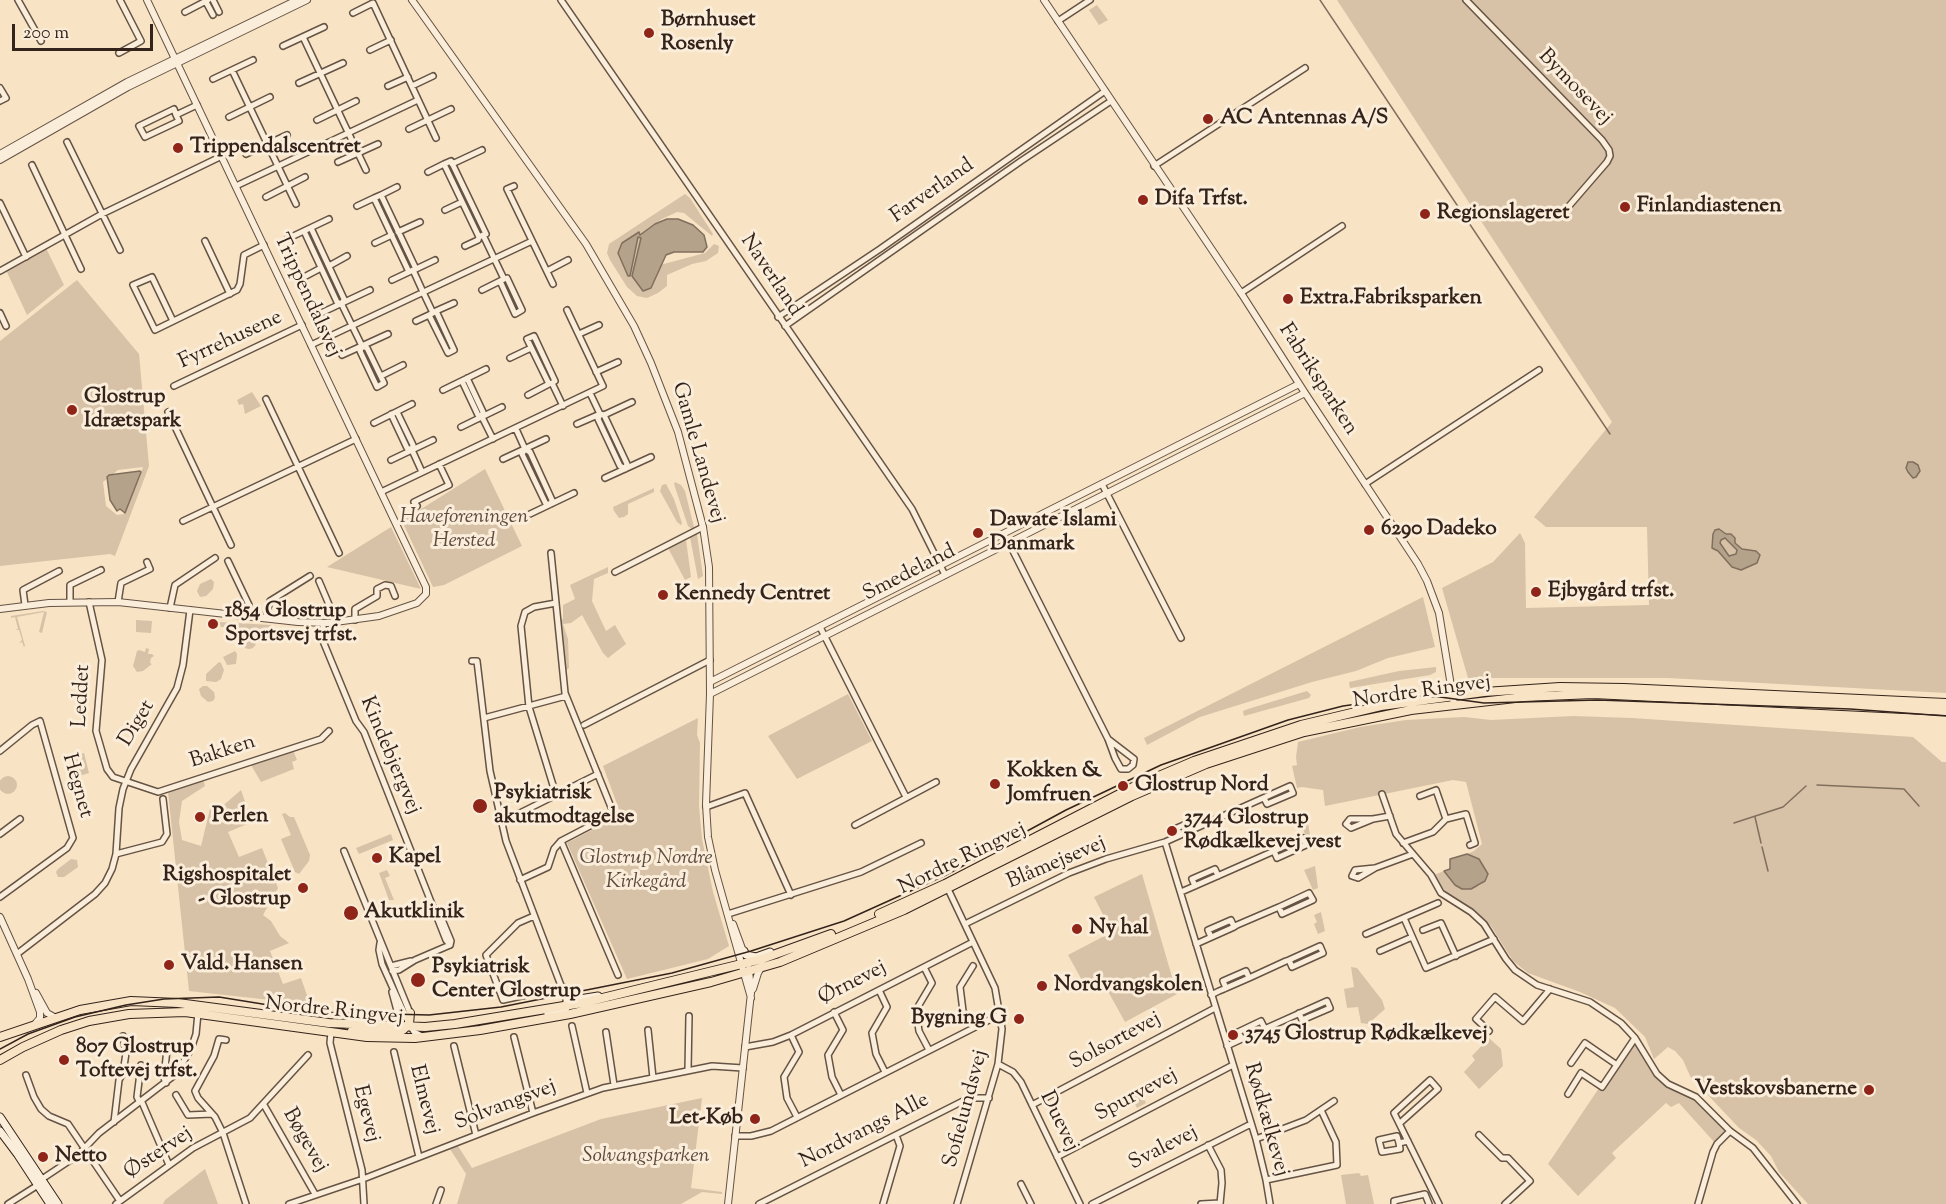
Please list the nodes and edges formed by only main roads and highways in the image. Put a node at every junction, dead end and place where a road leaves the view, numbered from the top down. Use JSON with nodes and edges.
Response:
{"nodes":[{"id":1,"x":1454,"y":700,"type":"junction"},
{"id":2,"x":1946,"y":703,"type":"edge"},
{"id":3,"x":1946,"y":711,"type":"edge"},
{"id":4,"x":801,"y":945,"type":"junction"},
{"id":5,"x":744,"y":951,"type":"road end"},
{"id":6,"x":744,"y":967,"type":"junction"},
{"id":7,"x":568,"y":1002,"type":"junction"},
{"id":8,"x":478,"y":1020,"type":"junction"},
{"id":9,"x":529,"y":1021,"type":"junction"},
{"id":10,"x":409,"y":1025,"type":"junction"},
{"id":11,"x":30,"y":1026,"type":"junction"},
{"id":12,"x":331,"y":1032,"type":"junction"},
{"id":13,"x":0,"y":1037,"type":"edge"},
{"id":14,"x":0,"y":1042,"type":"edge"},
{"id":15,"x":0,"y":1060,"type":"edge"},
{"id":16,"x":0,"y":1117,"type":"edge"},
{"id":17,"x":0,"y":1123,"type":"edge"},
{"id":18,"x":0,"y":1131,"type":"edge"},
{"id":19,"x":15,"y":1138,"type":"junction"},
{"id":20,"x":40,"y":1182,"type":"junction"},
{"id":21,"x":50,"y":1204,"type":"edge"},
{"id":22,"x":58,"y":1204,"type":"edge"}],
"edges":[{"from":1,"to":2,"type":"main road","name":"Nordre Ringvej"},
{"from":1,"to":3,"type":"main road","name":"Nordre Ringvej"},
{"from":1,"to":4,"type":"main road","name":"Nordre Ringvej"},
{"from":1,"to":6,"type":"main road","name":"Nordre Ringvej"},
{"from":4,"to":5,"type":"main road"},
{"from":4,"to":6,"type":"main road","name":"Nordre Ringvej"},
{"from":6,"to":7,"type":"main road","name":"Nordre Ringvej"},
{"from":6,"to":9,"type":"main road","name":"Nordre Ringvej"},
{"from":7,"to":8,"type":"main road","name":"Nordre Ringvej"},
{"from":7,"to":9,"type":"main road"},
{"from":8,"to":10,"type":"main road","name":"Nordre Ringvej"},
{"from":8,"to":10,"type":"main road"},
{"from":9,"to":12,"type":"main road","name":"Nordre Ringvej"},
{"from":10,"to":11,"type":"main road","name":"Nordre Ringvej"},
{"from":10,"to":12,"type":"main road"},
{"from":11,"to":13,"type":"main road","name":"Nordre Ringvej"},
{"from":11,"to":14,"type":"main road"},
{"from":12,"to":15,"type":"main road","name":"Nordre Ringvej"},
{"from":16,"to":19,"type":"main road"},
{"from":17,"to":19,"type":"main road"},
{"from":18,"to":20,"type":"main road"},
{"from":19,"to":20,"type":"main road"},
{"from":20,"to":21,"type":"main road"},
{"from":20,"to":22,"type":"main road"}]}
